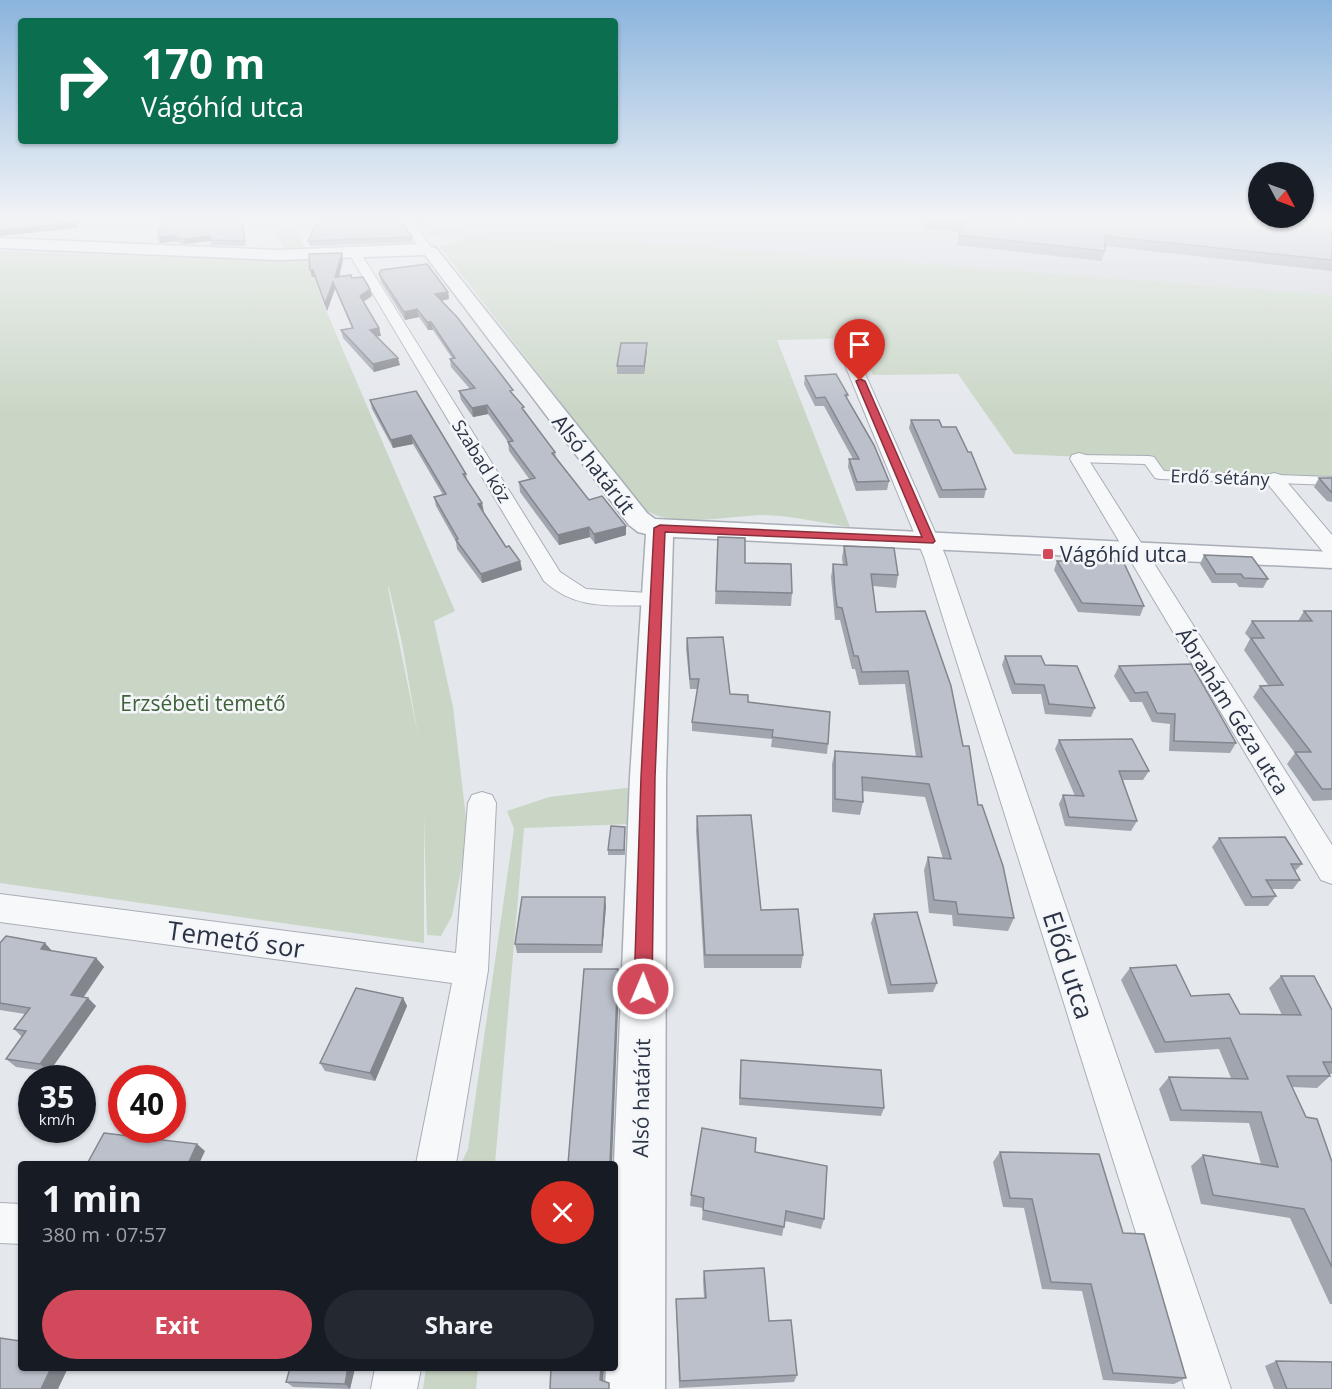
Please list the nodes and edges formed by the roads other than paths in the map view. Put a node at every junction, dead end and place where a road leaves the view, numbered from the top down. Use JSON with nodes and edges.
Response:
{"nodes":[{"id":1,"x":373,"y":283,"type":"edge"},
{"id":2,"x":455,"y":283,"type":"edge"},
{"id":3,"x":851,"y":360,"type":"dead end"},
{"id":4,"x":1079,"y":459,"type":"joint"},
{"id":5,"x":1274,"y":479,"type":"junction"},
{"id":6,"x":1332,"y":481,"type":"edge"},
{"id":7,"x":660,"y":528,"type":"junction"},
{"id":8,"x":929,"y":541,"type":"junction"},
{"id":9,"x":1332,"y":548,"type":"edge"},
{"id":10,"x":1135,"y":550,"type":"junction"},
{"id":11,"x":1332,"y":560,"type":"edge"},
{"id":12,"x":656,"y":599,"type":"junction"},
{"id":13,"x":482,"y":802,"type":"dead end"},
{"id":14,"x":1332,"y":871,"type":"edge"},
{"id":15,"x":0,"y":908,"type":"edge"},
{"id":16,"x":471,"y":970,"type":"junction"},
{"id":17,"x":437,"y":1161,"type":"edge"},
{"id":18,"x":0,"y":1222,"type":"edge"},
{"id":19,"x":18,"y":1224,"type":"edge"},
{"id":20,"x":397,"y":1371,"type":"edge"},
{"id":21,"x":394,"y":1389,"type":"edge"},
{"id":22,"x":635,"y":1389,"type":"edge"},
{"id":23,"x":1208,"y":1389,"type":"edge"}],
"edges":[{"from":1,"to":12,"type":"street","name":"Szabad köz"},
{"from":2,"to":7,"type":"street","name":"Alsó határút"},
{"from":3,"to":8,"type":"street","name":"Előd utca"},
{"from":4,"to":5,"type":"street","name":"Erdő sétány"},
{"from":4,"to":10,"type":"street","name":"Ábrahám Géza utca"},
{"from":5,"to":6,"type":"street","name":"Erdő sétány"},
{"from":5,"to":9,"type":"street"},
{"from":7,"to":8,"type":"street"},
{"from":7,"to":12,"type":"street","name":"Alsó határút"},
{"from":8,"to":10,"type":"street"},
{"from":8,"to":23,"type":"street","name":"Előd utca"},
{"from":10,"to":11,"type":"street"},
{"from":10,"to":14,"type":"street","name":"Ábrahám Géza utca"},
{"from":12,"to":22,"type":"street","name":"Alsó határút"},
{"from":13,"to":16,"type":"street"},
{"from":15,"to":16,"type":"street","name":"Temető sor"},
{"from":16,"to":17,"type":"street"},
{"from":18,"to":19,"type":"street"},
{"from":20,"to":21,"type":"street"}]}
